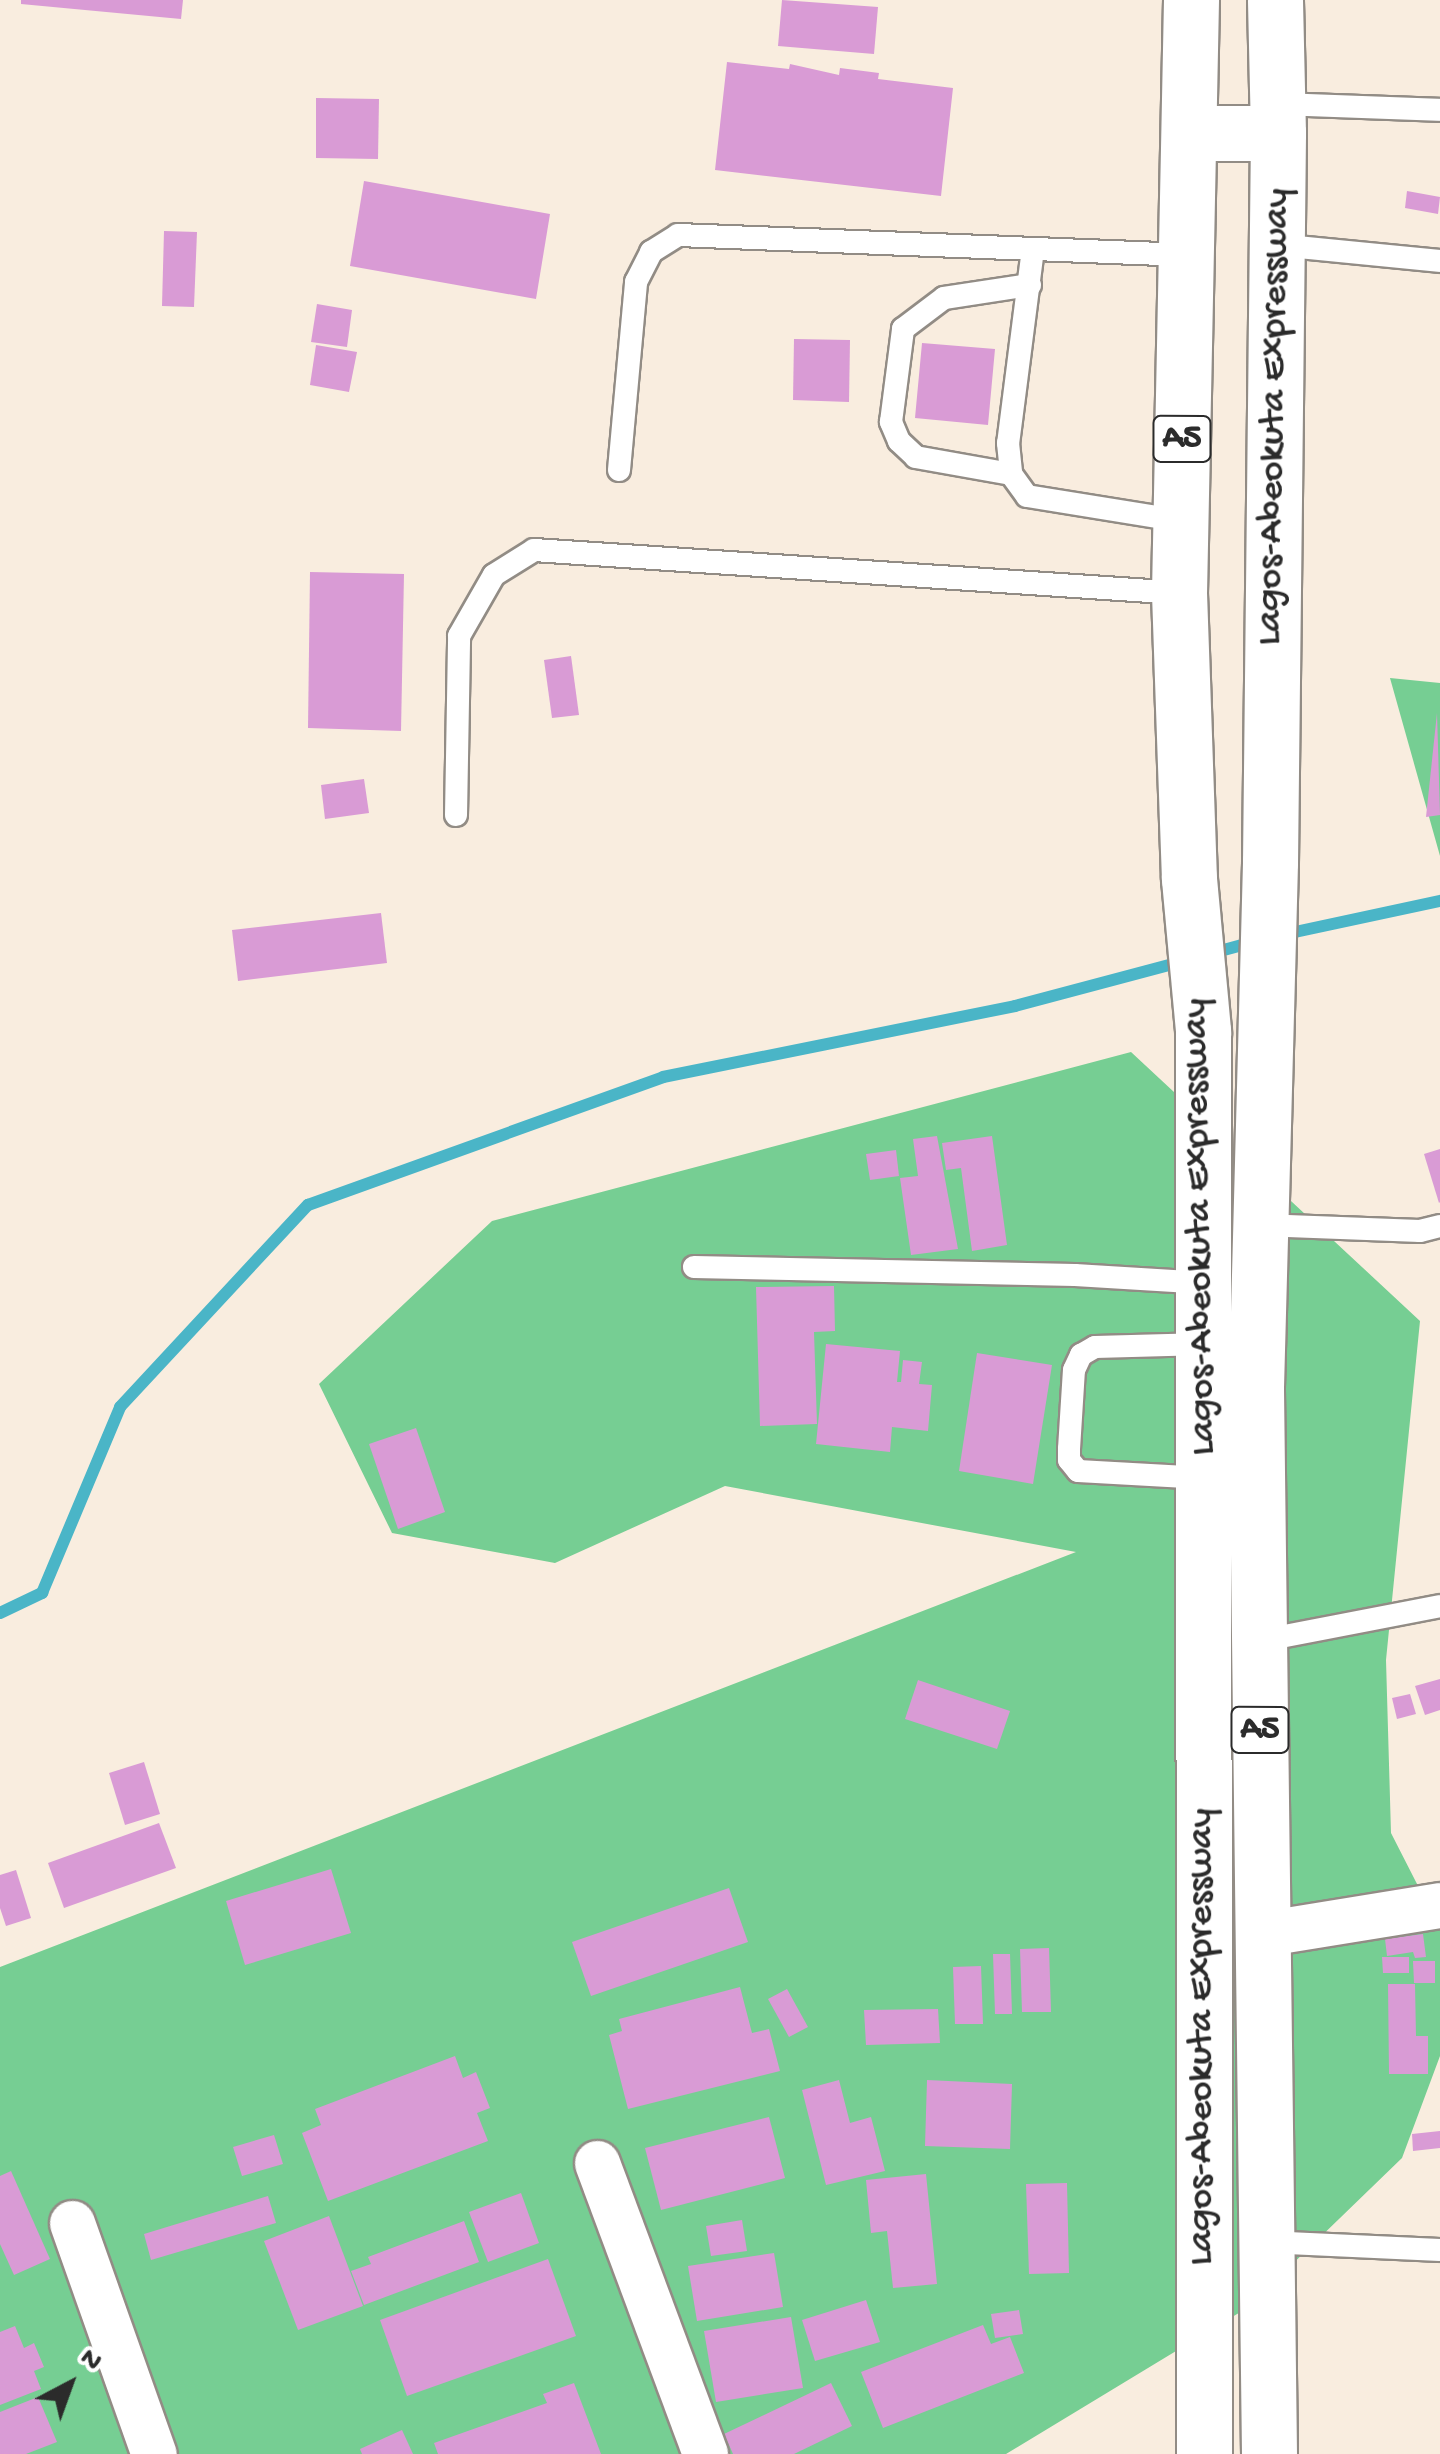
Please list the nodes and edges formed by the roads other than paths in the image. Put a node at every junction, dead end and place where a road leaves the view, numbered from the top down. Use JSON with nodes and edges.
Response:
{"nodes":[{"id":1,"x":1191,"y":0,"type":"edge"},
{"id":2,"x":1275,"y":0,"type":"edge"},
{"id":3,"x":1440,"y":110,"type":"edge"},
{"id":4,"x":1278,"y":118,"type":"junction"},
{"id":5,"x":1190,"y":133,"type":"junction"},
{"id":6,"x":1277,"y":245,"type":"junction"},
{"id":7,"x":1033,"y":249,"type":"junction"},
{"id":8,"x":1186,"y":255,"type":"junction"},
{"id":9,"x":1440,"y":261,"type":"edge"},
{"id":10,"x":1030,"y":285,"type":"junction"},
{"id":11,"x":619,"y":470,"type":"dead end"},
{"id":12,"x":1011,"y":474,"type":"junction"},
{"id":13,"x":1180,"y":521,"type":"junction"},
{"id":14,"x":1179,"y":593,"type":"junction"},
{"id":15,"x":456,"y":815,"type":"dead end"},
{"id":16,"x":1262,"y":1225,"type":"junction"},
{"id":17,"x":1440,"y":1226,"type":"edge"},
{"id":18,"x":694,"y":1267,"type":"dead end"},
{"id":19,"x":1206,"y":1284,"type":"junction"},
{"id":20,"x":1205,"y":1344,"type":"junction"},
{"id":21,"x":1204,"y":1478,"type":"junction"},
{"id":22,"x":1440,"y":1606,"type":"edge"},
{"id":23,"x":1259,"y":1641,"type":"junction"},
{"id":24,"x":1440,"y":1905,"type":"edge"},
{"id":25,"x":1262,"y":1934,"type":"junction"},
{"id":26,"x":597,"y":2163,"type":"dead end"},
{"id":27,"x":72,"y":2223,"type":"dead end"},
{"id":28,"x":1266,"y":2242,"type":"junction"},
{"id":29,"x":1440,"y":2250,"type":"edge"},
{"id":30,"x":154,"y":2454,"type":"edge"},
{"id":31,"x":705,"y":2454,"type":"edge"},
{"id":32,"x":1204,"y":2454,"type":"edge"},
{"id":33,"x":1268,"y":2454,"type":"edge"}],
"edges":[{"from":1,"to":5,"type":"highway","name":"Lagos-Abeokuta Expressway","number":"A5"},
{"from":2,"to":4,"type":"highway","name":"Lagos-Abeokuta Expressway","number":"A5"},
{"from":3,"to":4,"type":"lane"},
{"from":4,"to":5,"type":"highway"},
{"from":4,"to":6,"type":"highway","name":"Lagos-Abeokuta Expressway","number":"A5"},
{"from":5,"to":8,"type":"highway","name":"Lagos-Abeokuta Expressway","number":"A5"},
{"from":6,"to":9,"type":"lane"},
{"from":6,"to":16,"type":"highway","name":"Lagos-Abeokuta Expressway","number":"A5"},
{"from":7,"to":8,"type":"lane"},
{"from":7,"to":10,"type":"lane"},
{"from":7,"to":11,"type":"lane"},
{"from":8,"to":13,"type":"highway","name":"Lagos-Abeokuta Expressway","number":"A5"},
{"from":10,"to":12,"type":"lane"},
{"from":10,"to":12,"type":"lane"},
{"from":12,"to":13,"type":"lane"},
{"from":13,"to":14,"type":"highway","name":"Lagos-Abeokuta Expressway","number":"A5"},
{"from":14,"to":15,"type":"lane"},
{"from":14,"to":19,"type":"highway","name":"Lagos-Abeokuta Expressway","number":"A5"},
{"from":16,"to":17,"type":"lane"},
{"from":16,"to":23,"type":"highway","name":"Lagos-Abeokuta Expressway","number":"A5"},
{"from":18,"to":19,"type":"lane"},
{"from":19,"to":20,"type":"highway","name":"Lagos-Abeokuta Expressway","number":"A5"},
{"from":20,"to":21,"type":"highway","name":"Lagos-Abeokuta Expressway","number":"A5"},
{"from":20,"to":21,"type":"lane"},
{"from":21,"to":32,"type":"highway","name":"Lagos-Abeokuta Expressway","number":"A5"},
{"from":22,"to":23,"type":"lane"},
{"from":23,"to":25,"type":"highway","name":"Lagos-Abeokuta Expressway","number":"A5"},
{"from":24,"to":25,"type":"street"},
{"from":25,"to":28,"type":"highway","name":"Lagos-Abeokuta Expressway","number":"A5"},
{"from":26,"to":31,"type":"street"},
{"from":27,"to":30,"type":"street"},
{"from":28,"to":29,"type":"lane"},
{"from":28,"to":33,"type":"highway","name":"Lagos-Abeokuta Expressway","number":"A5"}]}
